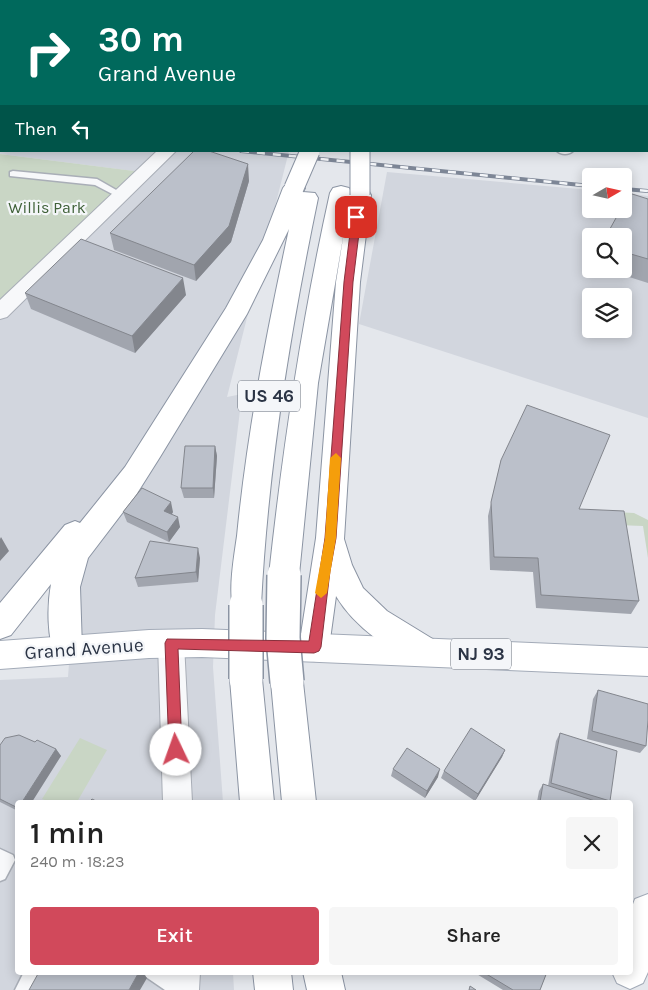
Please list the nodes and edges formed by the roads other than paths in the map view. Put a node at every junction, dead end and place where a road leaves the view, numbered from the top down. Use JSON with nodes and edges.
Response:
{"nodes":[{"id":1,"x":166,"y":152,"type":"edge"},
{"id":2,"x":310,"y":152,"type":"edge"},
{"id":3,"x":316,"y":152,"type":"edge"},
{"id":4,"x":353,"y":152,"type":"edge"},
{"id":5,"x":360,"y":152,"type":"edge"},
{"id":6,"x":13,"y":174,"type":"dead end"},
{"id":7,"x":302,"y":189,"type":"junction"},
{"id":8,"x":350,"y":194,"type":"junction"},
{"id":9,"x":121,"y":196,"type":"junction"},
{"id":10,"x":0,"y":312,"type":"edge"},
{"id":11,"x":159,"y":435,"type":"junction"},
{"id":12,"x":330,"y":538,"type":"junction"},
{"id":13,"x":0,"y":625,"type":"edge"},
{"id":14,"x":171,"y":643,"type":"junction"},
{"id":15,"x":314,"y":647,"type":"junction"},
{"id":16,"x":67,"y":649,"type":"junction"},
{"id":17,"x":425,"y":651,"type":"junction"},
{"id":18,"x":0,"y":655,"type":"edge"},
{"id":19,"x":648,"y":662,"type":"edge"},
{"id":20,"x":178,"y":800,"type":"edge"},
{"id":21,"x":257,"y":800,"type":"edge"},
{"id":22,"x":299,"y":800,"type":"edge"},
{"id":23,"x":0,"y":856,"type":"edge"},
{"id":24,"x":0,"y":874,"type":"edge"},
{"id":25,"x":648,"y":912,"type":"edge"},
{"id":26,"x":633,"y":961,"type":"edge"},
{"id":27,"x":31,"y":975,"type":"edge"},
{"id":28,"x":156,"y":975,"type":"edge"},
{"id":29,"x":184,"y":975,"type":"edge"},
{"id":30,"x":318,"y":975,"type":"edge"},
{"id":31,"x":323,"y":975,"type":"edge"},
{"id":32,"x":629,"y":975,"type":"edge"},
{"id":33,"x":23,"y":990,"type":"edge"},
{"id":34,"x":181,"y":990,"type":"edge"},
{"id":35,"x":319,"y":990,"type":"edge"},
{"id":36,"x":326,"y":990,"type":"edge"},
{"id":37,"x":624,"y":990,"type":"edge"}],
"edges":[{"from":1,"to":9,"type":"street"},
{"from":2,"to":7,"type":"main road","bridge":true},
{"from":3,"to":7,"type":"main road","number":"US 46"},
{"from":4,"to":8,"type":"main road","number":"US 46"},
{"from":5,"to":8,"type":"main road","bridge":true},
{"from":6,"to":9,"type":"lane"},
{"from":7,"to":11,"type":"main road"},
{"from":7,"to":21,"type":"main road","number":"US 46","bridge":true},
{"from":8,"to":12,"type":"main road"},
{"from":8,"to":22,"type":"main road","number":"US 46","bridge":true},
{"from":9,"to":10,"type":"street"},
{"from":11,"to":13,"type":"main road"},
{"from":11,"to":16,"type":"main road"},
{"from":12,"to":15,"type":"main road"},
{"from":12,"to":17,"type":"main road"},
{"from":14,"to":15,"type":"main road","name":"Grand Avenue","number":"NJ 93"},
{"from":14,"to":16,"type":"main road","name":"Grand Avenue","number":"NJ 93"},
{"from":14,"to":20,"type":"street"},
{"from":15,"to":17,"type":"main road","name":"Grand Avenue","number":"NJ 93"},
{"from":16,"to":18,"type":"main road","name":"Grand Avenue","number":"NJ 93"},
{"from":17,"to":19,"type":"main road","name":"Grand Avenue","number":"NJ 93"},
{"from":23,"to":24,"type":"lane"},
{"from":25,"to":26,"type":"main road"},
{"from":27,"to":33,"type":"lane"},
{"from":28,"to":34,"type":"lane"},
{"from":29,"to":34,"type":"street"},
{"from":30,"to":35,"type":"main road"},
{"from":31,"to":36,"type":"main road"},
{"from":32,"to":37,"type":"main road"}]}
